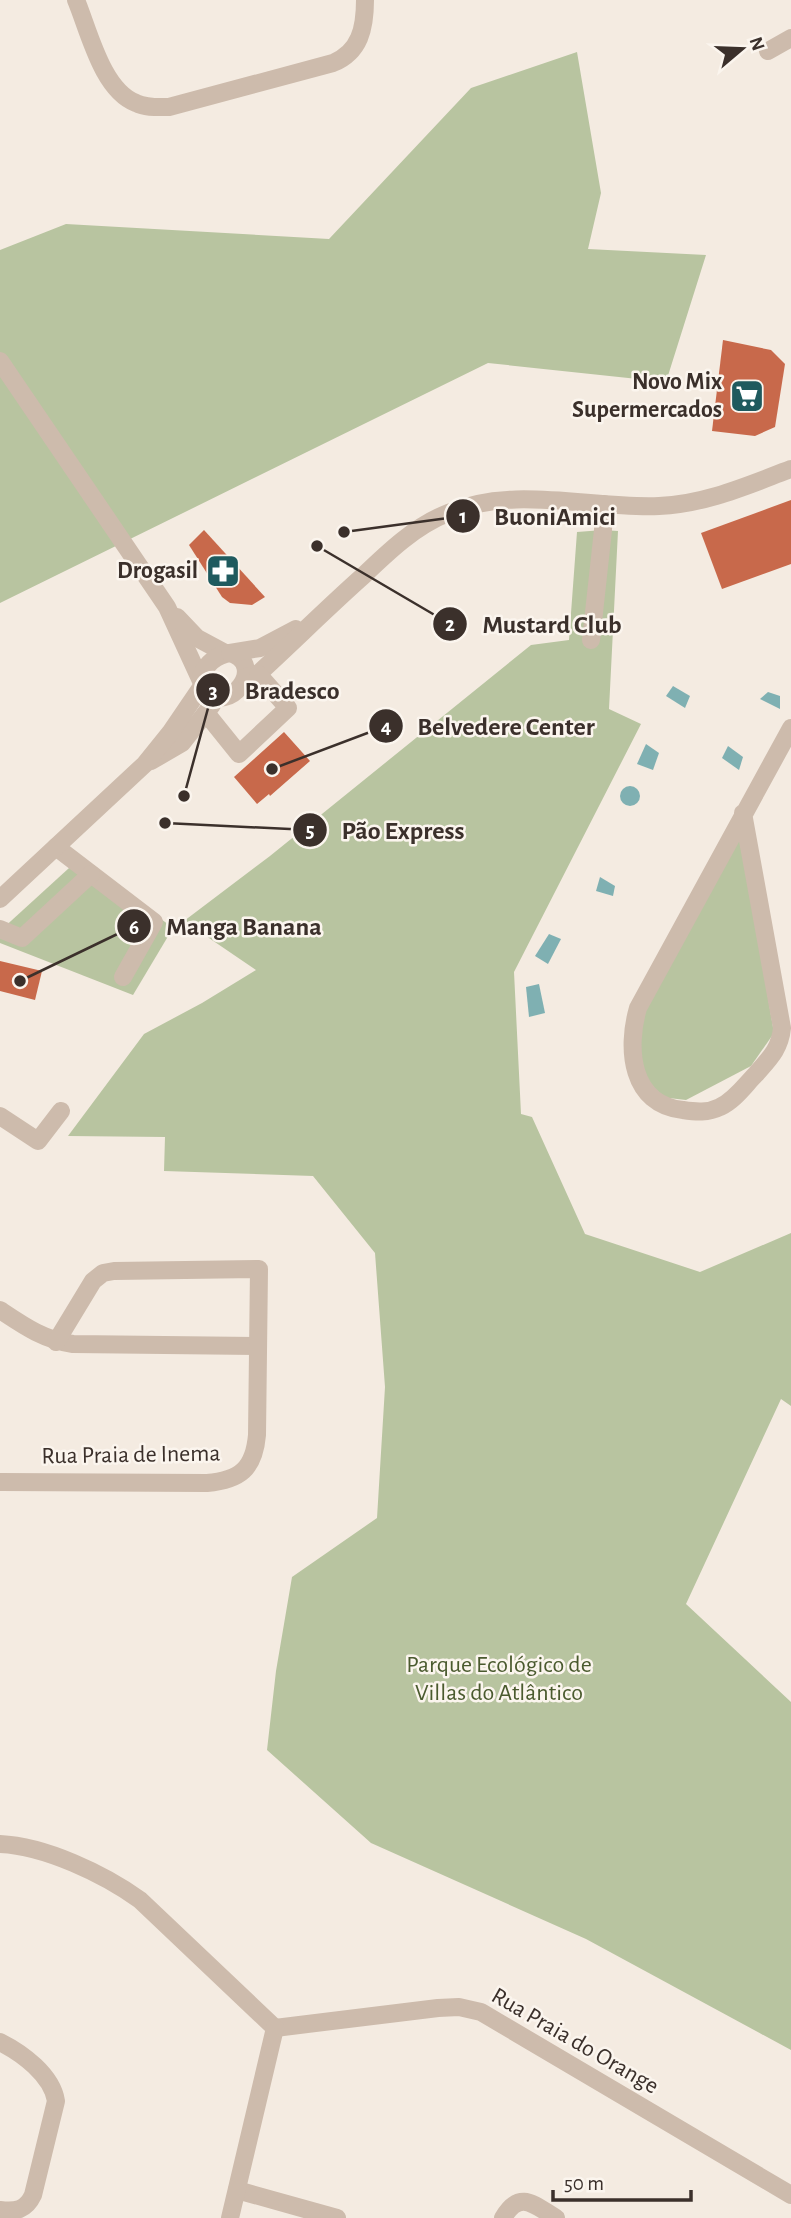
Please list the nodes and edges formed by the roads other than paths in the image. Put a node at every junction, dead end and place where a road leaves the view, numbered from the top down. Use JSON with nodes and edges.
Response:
{"nodes":[{"id":1,"x":76,"y":0,"type":"edge"},
{"id":2,"x":365,"y":0,"type":"edge"},
{"id":3,"x":791,"y":38,"type":"edge"},
{"id":4,"x":768,"y":51,"type":"dead end"},
{"id":5,"x":0,"y":360,"type":"edge"},
{"id":6,"x":791,"y":469,"type":"edge"},
{"id":7,"x":604,"y":503,"type":"junction"},
{"id":8,"x":167,"y":607,"type":"junction"},
{"id":9,"x":320,"y":615,"type":"junction"},
{"id":10,"x":591,"y":640,"type":"dead end"},
{"id":11,"x":228,"y":653,"type":"junction"},
{"id":12,"x":252,"y":676,"type":"junction"},
{"id":13,"x":201,"y":684,"type":"junction"},
{"id":14,"x":218,"y":698,"type":"junction"},
{"id":15,"x":206,"y":713,"type":"junction"},
{"id":16,"x":791,"y":728,"type":"edge"},
{"id":17,"x":145,"y":764,"type":"junction"},
{"id":18,"x":743,"y":813,"type":"junction"},
{"id":19,"x":56,"y":847,"type":"junction"},
{"id":20,"x":91,"y":874,"type":"junction"},
{"id":21,"x":0,"y":899,"type":"edge"},
{"id":22,"x":0,"y":929,"type":"edge"},
{"id":23,"x":123,"y":977,"type":"dead end"},
{"id":24,"x":61,"y":1111,"type":"dead end"},
{"id":25,"x":0,"y":1116,"type":"edge"},
{"id":26,"x":0,"y":1310,"type":"edge"},
{"id":27,"x":56,"y":1342,"type":"junction"},
{"id":28,"x":258,"y":1346,"type":"junction"},
{"id":29,"x":0,"y":1482,"type":"edge"},
{"id":30,"x":0,"y":1844,"type":"edge"},
{"id":31,"x":275,"y":2028,"type":"junction"},
{"id":32,"x":0,"y":2042,"type":"edge"},
{"id":33,"x":237,"y":2190,"type":"junction"},
{"id":34,"x":791,"y":2195,"type":"edge"},
{"id":35,"x":0,"y":2210,"type":"edge"},
{"id":36,"x":230,"y":2218,"type":"edge"},
{"id":37,"x":337,"y":2218,"type":"edge"},
{"id":38,"x":503,"y":2218,"type":"edge"},
{"id":39,"x":556,"y":2218,"type":"edge"}],
"edges":[{"from":1,"to":2,"type":"street"},
{"from":3,"to":4,"type":"street"},
{"from":5,"to":8,"type":"street"},
{"from":6,"to":7,"type":"street"},
{"from":7,"to":9,"type":"street"},
{"from":7,"to":10,"type":"street"},
{"from":8,"to":11,"type":"street"},
{"from":8,"to":13,"type":"street"},
{"from":9,"to":11,"type":"street"},
{"from":9,"to":12,"type":"street"},
{"from":11,"to":12,"type":"street"},
{"from":11,"to":13,"type":"street"},
{"from":12,"to":14,"type":"street"},
{"from":12,"to":15,"type":"street"},
{"from":13,"to":14,"type":"street"},
{"from":13,"to":17,"type":"street"},
{"from":14,"to":15,"type":"street"},
{"from":15,"to":17,"type":"street"},
{"from":16,"to":18,"type":"street"},
{"from":17,"to":19,"type":"street"},
{"from":18,"to":18,"type":"street"},
{"from":19,"to":20,"type":"street"},
{"from":19,"to":21,"type":"street"},
{"from":20,"to":22,"type":"street"},
{"from":20,"to":23,"type":"street"},
{"from":24,"to":25,"type":"street"},
{"from":26,"to":27,"type":"street"},
{"from":27,"to":28,"type":"street"},
{"from":27,"to":28,"type":"street","name":"Rua Praia de Inema"},
{"from":28,"to":29,"type":"street","name":"Rua Praia de Inema"},
{"from":30,"to":31,"type":"street"},
{"from":31,"to":33,"type":"street"},
{"from":31,"to":34,"type":"street","name":"Rua Praia do Orange"},
{"from":32,"to":35,"type":"street"},
{"from":33,"to":36,"type":"street"},
{"from":33,"to":37,"type":"street"},
{"from":38,"to":39,"type":"street"}]}
